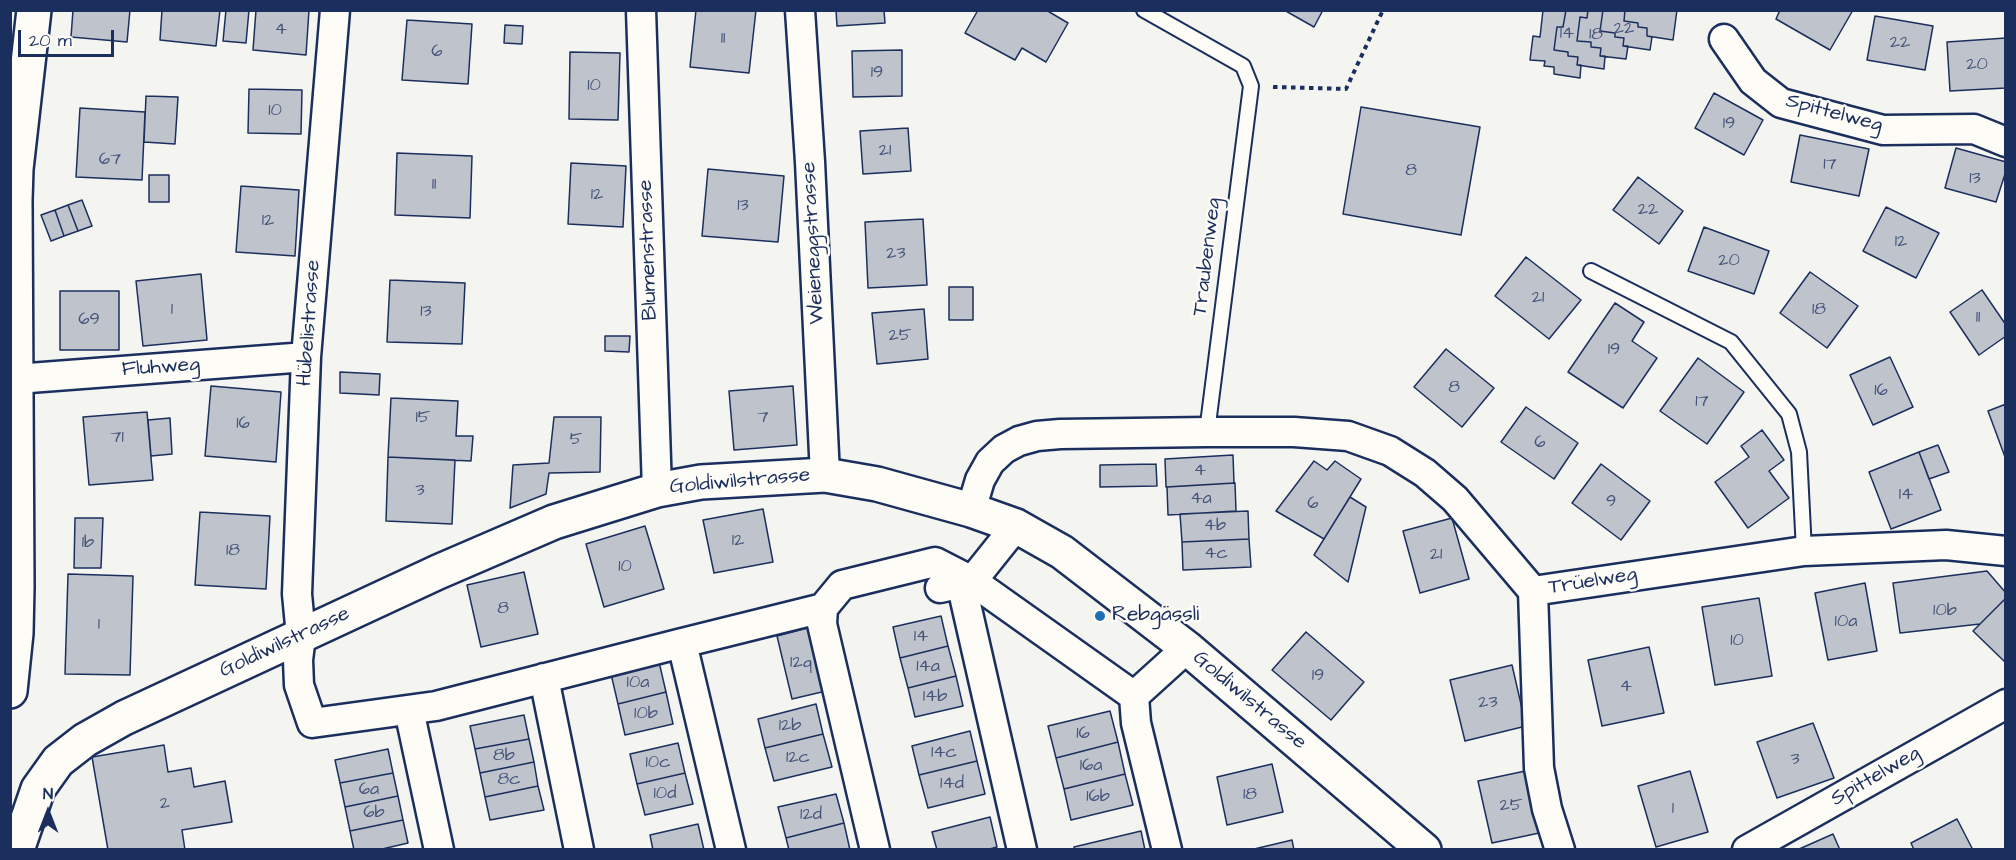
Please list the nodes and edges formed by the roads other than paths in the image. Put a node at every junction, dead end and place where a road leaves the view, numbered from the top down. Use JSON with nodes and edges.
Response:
{"nodes":[{"id":1,"x":34,"y":10,"type":"edge"},
{"id":2,"x":336,"y":10,"type":"edge"},
{"id":3,"x":641,"y":10,"type":"edge"},
{"id":4,"x":800,"y":10,"type":"edge"},
{"id":5,"x":1144,"y":10,"type":"edge"},
{"id":6,"x":1724,"y":39,"type":"dead end"},
{"id":7,"x":2006,"y":142,"type":"edge"},
{"id":8,"x":1591,"y":271,"type":"dead end"},
{"id":9,"x":306,"y":357,"type":"junction"},
{"id":10,"x":16,"y":379,"type":"junction"},
{"id":11,"x":1207,"y":432,"type":"junction"},
{"id":12,"x":825,"y":475,"type":"junction"},
{"id":13,"x":657,"y":490,"type":"junction"},
{"id":14,"x":971,"y":510,"type":"junction"},
{"id":15,"x":1016,"y":526,"type":"junction"},
{"id":16,"x":1804,"y":551,"type":"junction"},
{"id":17,"x":2006,"y":551,"type":"edge"},
{"id":18,"x":972,"y":581,"type":"junction"},
{"id":19,"x":940,"y":588,"type":"dead end"},
{"id":20,"x":1533,"y":591,"type":"junction"},
{"id":21,"x":823,"y":608,"type":"junction"},
{"id":22,"x":301,"y":636,"type":"junction"},
{"id":23,"x":682,"y":643,"type":"junction"},
{"id":24,"x":1187,"y":648,"type":"junction"},
{"id":25,"x":544,"y":678,"type":"junction"},
{"id":26,"x":10,"y":691,"type":"edge"},
{"id":27,"x":1134,"y":696,"type":"junction"},
{"id":28,"x":2006,"y":704,"type":"edge"},
{"id":29,"x":422,"y":708,"type":"junction"},
{"id":30,"x":17,"y":849,"type":"edge"},
{"id":31,"x":439,"y":849,"type":"edge"},
{"id":32,"x":579,"y":849,"type":"edge"},
{"id":33,"x":731,"y":849,"type":"edge"},
{"id":34,"x":875,"y":849,"type":"edge"},
{"id":35,"x":1022,"y":849,"type":"edge"},
{"id":36,"x":1167,"y":849,"type":"edge"},
{"id":37,"x":1424,"y":849,"type":"edge"},
{"id":38,"x":1560,"y":849,"type":"edge"},
{"id":39,"x":1747,"y":849,"type":"edge"}],
"edges":[{"from":1,"to":10,"type":"street"},
{"from":2,"to":9,"type":"street","name":"Hübelistrasse"},
{"from":3,"to":13,"type":"street","name":"Blumenstrasse"},
{"from":4,"to":12,"type":"street","name":"Weieneggstrasse"},
{"from":5,"to":11,"type":"lane","name":"Traubenweg"},
{"from":6,"to":7,"type":"street","name":"Spittelweg"},
{"from":8,"to":16,"type":"lane"},
{"from":9,"to":10,"type":"street","name":"Fluhweg"},
{"from":9,"to":22,"type":"street","name":"Hübelistrasse"},
{"from":10,"to":26,"type":"street"},
{"from":11,"to":14,"type":"street"},
{"from":11,"to":20,"type":"street"},
{"from":12,"to":13,"type":"street","name":"Goldiwilstrasse"},
{"from":12,"to":14,"type":"street","name":"Goldiwilstrasse"},
{"from":13,"to":22,"type":"street","name":"Goldiwilstrasse"},
{"from":14,"to":15,"type":"street","name":"Goldiwilstrasse"},
{"from":15,"to":18,"type":"street"},
{"from":15,"to":24,"type":"street","name":"Goldiwilstrasse"},
{"from":16,"to":17,"type":"street","name":"Trüelweg"},
{"from":16,"to":20,"type":"street","name":"Trüelweg"},
{"from":18,"to":19,"type":"street"},
{"from":18,"to":21,"type":"street"},
{"from":18,"to":27,"type":"street"},
{"from":18,"to":35,"type":"street"},
{"from":20,"to":38,"type":"street","name":"Trüelweg"},
{"from":21,"to":23,"type":"street"},
{"from":21,"to":34,"type":"street"},
{"from":22,"to":29,"type":"street","name":"Hübelistrasse"},
{"from":22,"to":30,"type":"street","name":"Goldiwilstrasse"},
{"from":23,"to":25,"type":"street"},
{"from":23,"to":33,"type":"street"},
{"from":24,"to":27,"type":"street"},
{"from":24,"to":37,"type":"street","name":"Goldiwilstrasse"},
{"from":25,"to":29,"type":"street"},
{"from":25,"to":32,"type":"street"},
{"from":27,"to":36,"type":"street"},
{"from":28,"to":39,"type":"street","name":"Spittelweg"},
{"from":29,"to":31,"type":"street"}]}
